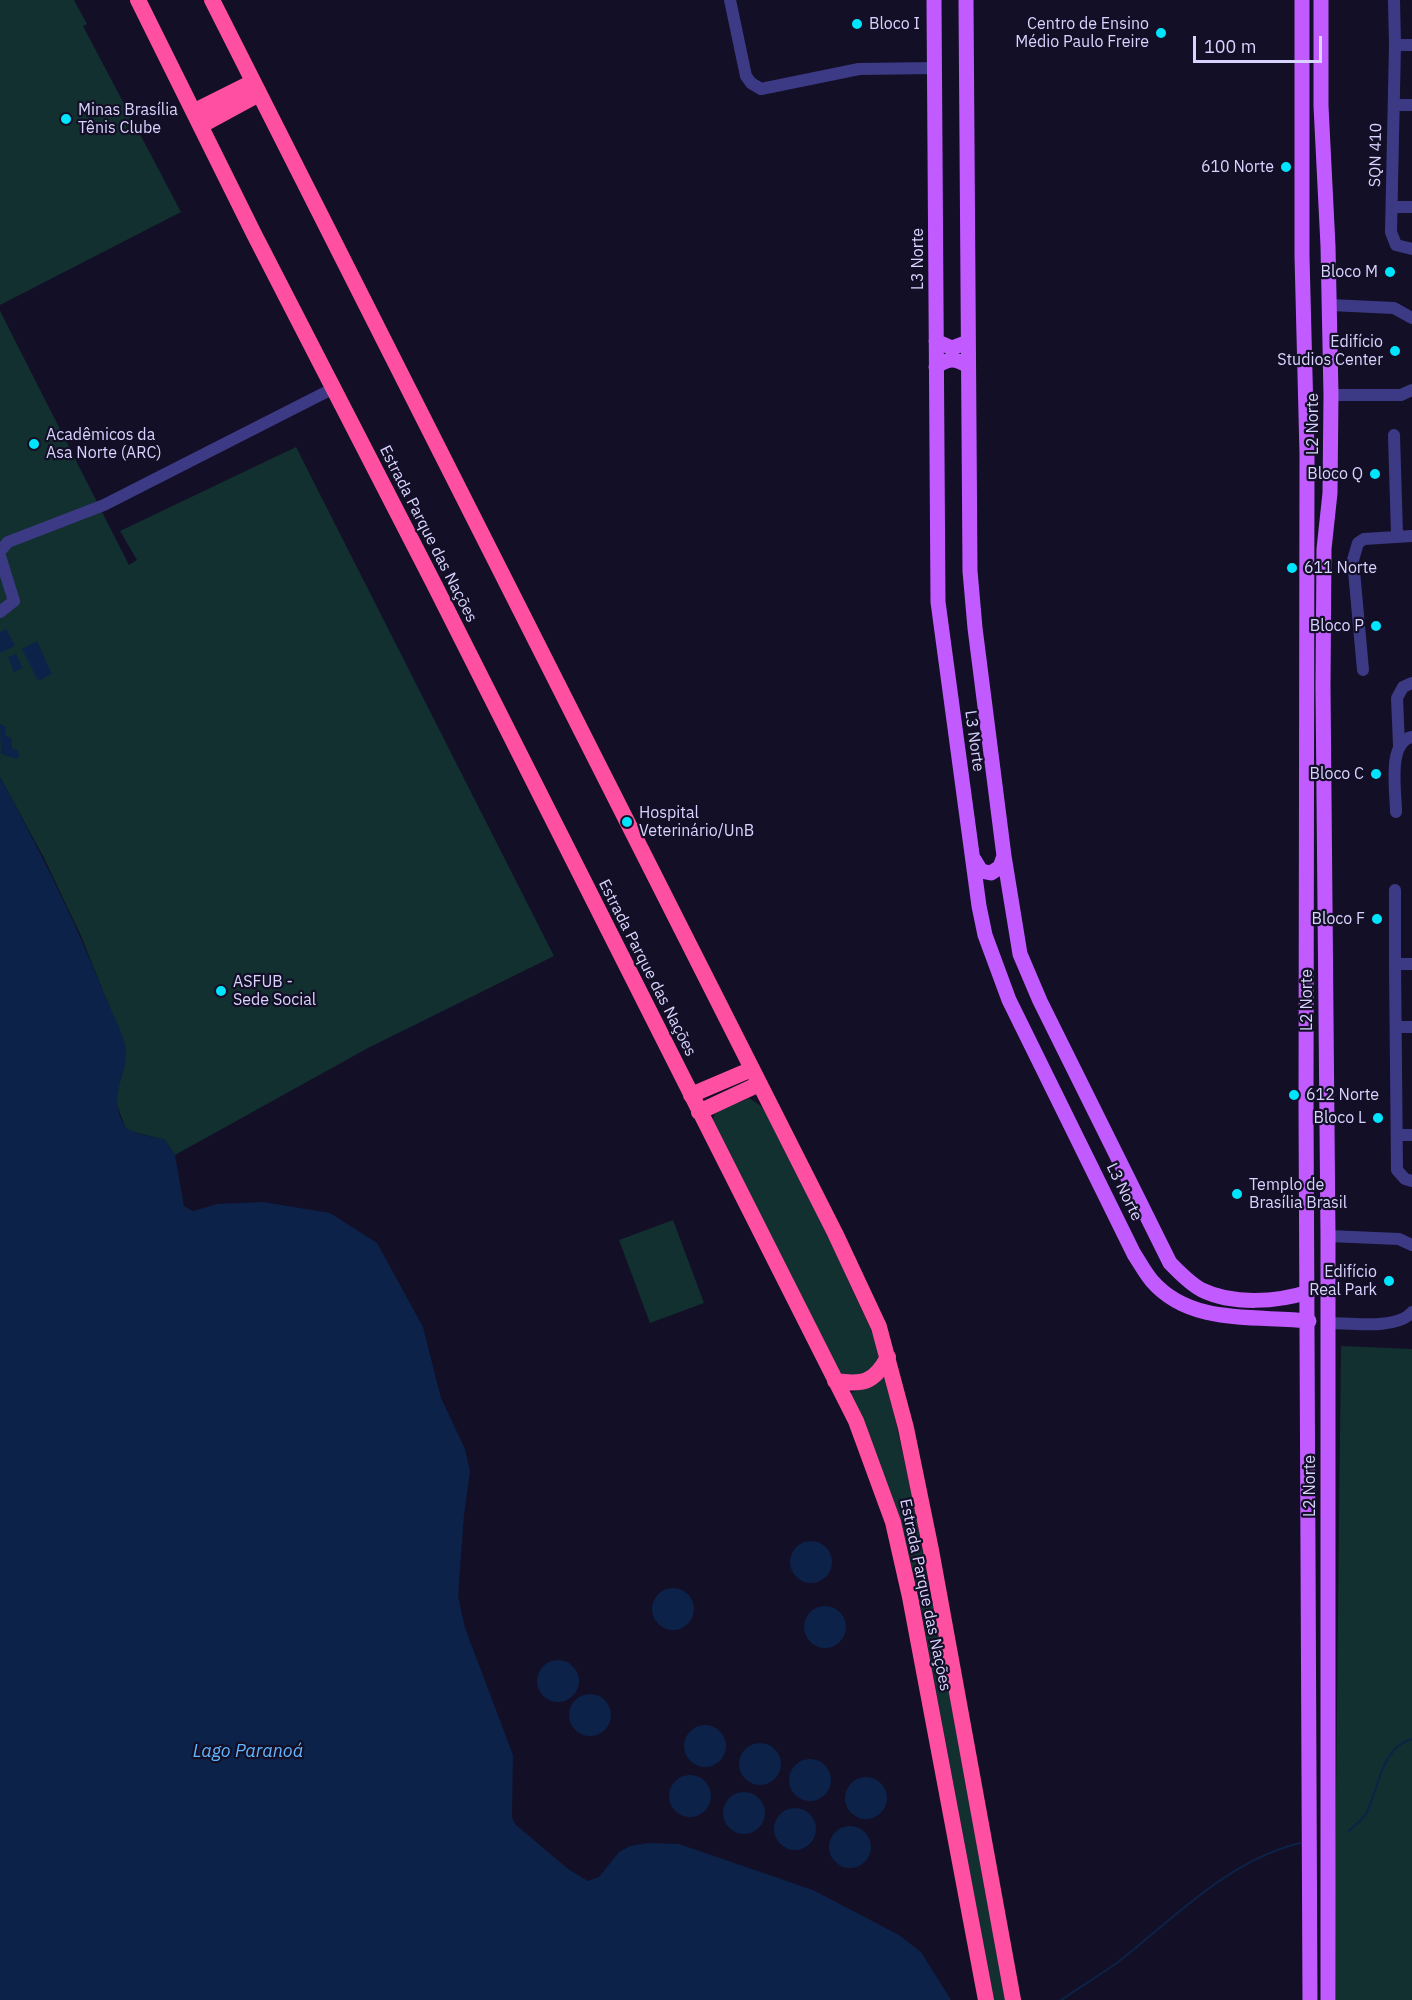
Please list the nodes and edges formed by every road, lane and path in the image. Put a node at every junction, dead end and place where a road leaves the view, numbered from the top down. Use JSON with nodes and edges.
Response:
{"nodes":[{"id":1,"x":138,"y":0,"type":"edge"},
{"id":2,"x":212,"y":0,"type":"edge"},
{"id":3,"x":729,"y":0,"type":"edge"},
{"id":4,"x":934,"y":0,"type":"edge"},
{"id":5,"x":966,"y":0,"type":"edge"},
{"id":6,"x":1302,"y":0,"type":"edge"},
{"id":7,"x":1321,"y":0,"type":"edge"},
{"id":8,"x":1394,"y":0,"type":"edge"},
{"id":9,"x":1395,"y":45,"type":"junction"},
{"id":10,"x":1412,"y":45,"type":"edge"},
{"id":11,"x":935,"y":68,"type":"junction"},
{"id":12,"x":256,"y":88,"type":"junction"},
{"id":13,"x":1394,"y":105,"type":"junction"},
{"id":14,"x":1412,"y":105,"type":"edge"},
{"id":15,"x":198,"y":118,"type":"junction"},
{"id":16,"x":1392,"y":207,"type":"junction"},
{"id":17,"x":1412,"y":207,"type":"edge"},
{"id":18,"x":1302,"y":245,"type":"junction"},
{"id":19,"x":1328,"y":246,"type":"junction"},
{"id":20,"x":1412,"y":249,"type":"edge"},
{"id":21,"x":1330,"y":305,"type":"junction"},
{"id":22,"x":1412,"y":318,"type":"edge"},
{"id":23,"x":936,"y":341,"type":"junction"},
{"id":24,"x":968,"y":342,"type":"junction"},
{"id":25,"x":968,"y":366,"type":"junction"},
{"id":26,"x":936,"y":367,"type":"junction"},
{"id":27,"x":334,"y":388,"type":"junction"},
{"id":28,"x":1412,"y":390,"type":"edge"},
{"id":29,"x":1331,"y":395,"type":"junction"},
{"id":30,"x":1394,"y":435,"type":"dead end"},
{"id":31,"x":1307,"y":454,"type":"junction"},
{"id":32,"x":1331,"y":457,"type":"junction"},
{"id":33,"x":1397,"y":535,"type":"junction"},
{"id":34,"x":1412,"y":536,"type":"edge"},
{"id":35,"x":0,"y":550,"type":"edge"},
{"id":36,"x":0,"y":556,"type":"edge"},
{"id":37,"x":0,"y":612,"type":"edge"},
{"id":38,"x":1363,"y":670,"type":"dead end"},
{"id":39,"x":1412,"y":684,"type":"edge"},
{"id":40,"x":1412,"y":737,"type":"edge"},
{"id":41,"x":1399,"y":745,"type":"junction"},
{"id":42,"x":1308,"y":763,"type":"junction"},
{"id":43,"x":1324,"y":769,"type":"junction"},
{"id":44,"x":1396,"y":812,"type":"dead end"},
{"id":45,"x":972,"y":856,"type":"junction"},
{"id":46,"x":1004,"y":856,"type":"junction"},
{"id":47,"x":1395,"y":890,"type":"dead end"},
{"id":48,"x":1395,"y":964,"type":"junction"},
{"id":49,"x":1412,"y":964,"type":"edge"},
{"id":50,"x":1395,"y":1027,"type":"junction"},
{"id":51,"x":1412,"y":1027,"type":"edge"},
{"id":52,"x":752,"y":1069,"type":"junction"},
{"id":53,"x":759,"y":1084,"type":"junction"},
{"id":54,"x":691,"y":1095,"type":"junction"},
{"id":55,"x":699,"y":1112,"type":"junction"},
{"id":56,"x":1397,"y":1135,"type":"junction"},
{"id":57,"x":1412,"y":1135,"type":"edge"},
{"id":58,"x":1307,"y":1175,"type":"junction"},
{"id":59,"x":1326,"y":1176,"type":"junction"},
{"id":60,"x":1412,"y":1180,"type":"edge"},
{"id":61,"x":1328,"y":1236,"type":"junction"},
{"id":62,"x":1412,"y":1245,"type":"edge"},
{"id":63,"x":1308,"y":1292,"type":"junction"},
{"id":64,"x":1412,"y":1312,"type":"edge"},
{"id":65,"x":1309,"y":1321,"type":"junction"},
{"id":66,"x":1328,"y":1323,"type":"junction"},
{"id":67,"x":888,"y":1357,"type":"junction"},
{"id":68,"x":836,"y":1381,"type":"junction"},
{"id":69,"x":986,"y":2000,"type":"edge"},
{"id":70,"x":1013,"y":2000,"type":"edge"},
{"id":71,"x":1310,"y":2000,"type":"edge"},
{"id":72,"x":1328,"y":2000,"type":"edge"}],
"edges":[{"from":1,"to":15,"type":"highway","name":"Estrada Parque das Nações"},
{"from":2,"to":12,"type":"highway","name":"Estrada Parque das Nações"},
{"from":3,"to":11,"type":"street"},
{"from":4,"to":11,"type":"main road","name":"L3 Norte"},
{"from":5,"to":24,"type":"main road","name":"L3 Norte"},
{"from":6,"to":18,"type":"main road","name":"L2 Norte"},
{"from":7,"to":19,"type":"main road","name":"L2 Norte"},
{"from":8,"to":9,"type":"street","name":"SQN 410"},
{"from":9,"to":10,"type":"street"},
{"from":9,"to":13,"type":"street","name":"SQN 410"},
{"from":11,"to":23,"type":"main road","name":"L3 Norte"},
{"from":12,"to":15,"type":"highway"},
{"from":12,"to":52,"type":"highway","name":"Estrada Parque das Nações"},
{"from":13,"to":14,"type":"street","name":"SQN 410"},
{"from":13,"to":16,"type":"street","name":"SQN 410"},
{"from":15,"to":27,"type":"highway","name":"Estrada Parque das Nações"},
{"from":16,"to":17,"type":"street","name":"SQN 410"},
{"from":16,"to":20,"type":"street","name":"SQN 410"},
{"from":18,"to":19,"type":"main road"},
{"from":18,"to":31,"type":"main road","name":"L2 Norte"},
{"from":19,"to":21,"type":"main road","name":"L2 Norte"},
{"from":21,"to":22,"type":"street"},
{"from":21,"to":29,"type":"main road","name":"L2 Norte"},
{"from":23,"to":24,"type":"main road"},
{"from":23,"to":26,"type":"main road","name":"L3 Norte"},
{"from":24,"to":25,"type":"main road","name":"L3 Norte"},
{"from":25,"to":26,"type":"main road"},
{"from":25,"to":46,"type":"main road","name":"L3 Norte"},
{"from":26,"to":45,"type":"main road","name":"L3 Norte"},
{"from":27,"to":35,"type":"street"},
{"from":27,"to":54,"type":"highway","name":"Estrada Parque das Nações"},
{"from":28,"to":29,"type":"street"},
{"from":29,"to":32,"type":"main road","name":"L2 Norte"},
{"from":30,"to":33,"type":"street"},
{"from":31,"to":32,"type":"main road"},
{"from":31,"to":42,"type":"main road","name":"L2 Norte"},
{"from":32,"to":43,"type":"main road","name":"L2 Norte"},
{"from":33,"to":34,"type":"street"},
{"from":33,"to":38,"type":"street"},
{"from":36,"to":37,"type":"street"},
{"from":39,"to":41,"type":"street"},
{"from":40,"to":41,"type":"street"},
{"from":41,"to":44,"type":"street"},
{"from":42,"to":43,"type":"main road"},
{"from":42,"to":58,"type":"main road","name":"L2 Norte"},
{"from":43,"to":59,"type":"main road","name":"L2 Norte"},
{"from":45,"to":46,"type":"main road"},
{"from":45,"to":65,"type":"main road","name":"L3 Norte"},
{"from":46,"to":63,"type":"main road","name":"L3 Norte"},
{"from":47,"to":48,"type":"street"},
{"from":48,"to":49,"type":"street"},
{"from":48,"to":50,"type":"street"},
{"from":50,"to":51,"type":"street"},
{"from":50,"to":56,"type":"street"},
{"from":52,"to":53,"type":"highway","name":"Estrada Parque das Nações"},
{"from":52,"to":54,"type":"highway"},
{"from":53,"to":55,"type":"highway"},
{"from":53,"to":67,"type":"highway","name":"Estrada Parque das Nações"},
{"from":54,"to":55,"type":"highway","name":"Estrada Parque das Nações"},
{"from":55,"to":68,"type":"highway","name":"Estrada Parque das Nações"},
{"from":56,"to":57,"type":"street"},
{"from":56,"to":60,"type":"street"},
{"from":58,"to":59,"type":"main road"},
{"from":58,"to":63,"type":"main road","name":"L2 Norte"},
{"from":59,"to":61,"type":"main road","name":"L2 Norte"},
{"from":61,"to":62,"type":"street"},
{"from":61,"to":66,"type":"main road","name":"L2 Norte"},
{"from":63,"to":65,"type":"main road","name":"L2 Norte"},
{"from":64,"to":66,"type":"street"},
{"from":65,"to":71,"type":"main road","name":"L2 Norte"},
{"from":66,"to":72,"type":"main road","name":"L2 Norte"},
{"from":67,"to":68,"type":"highway"},
{"from":67,"to":70,"type":"highway","name":"Estrada Parque das Nações"},
{"from":68,"to":69,"type":"highway","name":"Estrada Parque das Nações"}]}
